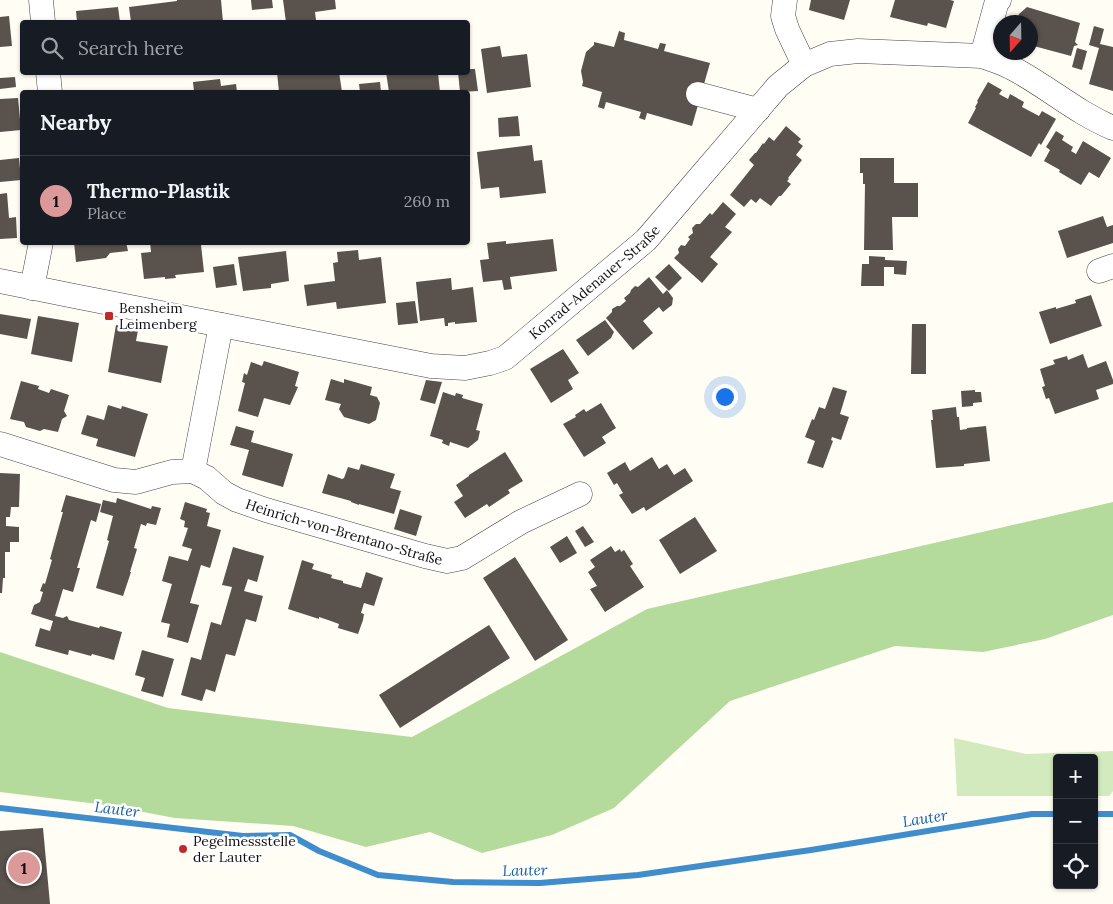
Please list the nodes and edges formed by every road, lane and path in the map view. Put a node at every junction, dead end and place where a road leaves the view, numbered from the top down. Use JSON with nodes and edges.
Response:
{"nodes":[{"id":1,"x":41,"y":0,"type":"edge"},
{"id":2,"x":785,"y":0,"type":"edge"},
{"id":3,"x":999,"y":0,"type":"edge"},
{"id":4,"x":43,"y":20,"type":"edge"},
{"id":5,"x":982,"y":56,"type":"junction"},
{"id":6,"x":804,"y":65,"type":"junction"},
{"id":7,"x":48,"y":75,"type":"edge"},
{"id":8,"x":50,"y":90,"type":"edge"},
{"id":9,"x":698,"y":94,"type":"dead end"},
{"id":10,"x":758,"y":110,"type":"junction"},
{"id":11,"x":1113,"y":128,"type":"edge"},
{"id":12,"x":40,"y":245,"type":"edge"},
{"id":13,"x":0,"y":280,"type":"edge"},
{"id":14,"x":32,"y":288,"type":"junction"},
{"id":15,"x":221,"y":325,"type":"junction"},
{"id":16,"x":0,"y":444,"type":"edge"},
{"id":17,"x":193,"y":470,"type":"junction"},
{"id":18,"x":580,"y":494,"type":"dead end"}],
"edges":[{"from":1,"to":4,"type":"street"},
{"from":2,"to":6,"type":"street"},
{"from":3,"to":5,"type":"street"},
{"from":5,"to":6,"type":"street","name":"Konrad-Adenauer-Straße"},
{"from":5,"to":11,"type":"street","name":"Konrad-Adenauer-Straße"},
{"from":6,"to":10,"type":"street","name":"Konrad-Adenauer-Straße"},
{"from":7,"to":8,"type":"street"},
{"from":9,"to":10,"type":"street"},
{"from":10,"to":15,"type":"street","name":"Konrad-Adenauer-Straße"},
{"from":12,"to":14,"type":"street"},
{"from":13,"to":14,"type":"street","name":"Konrad-Adenauer-Straße"},
{"from":14,"to":15,"type":"street","name":"Konrad-Adenauer-Straße"},
{"from":15,"to":17,"type":"street"},
{"from":16,"to":17,"type":"street"},
{"from":17,"to":18,"type":"street","name":"Heinrich-von-Brentano-Straße"}]}
